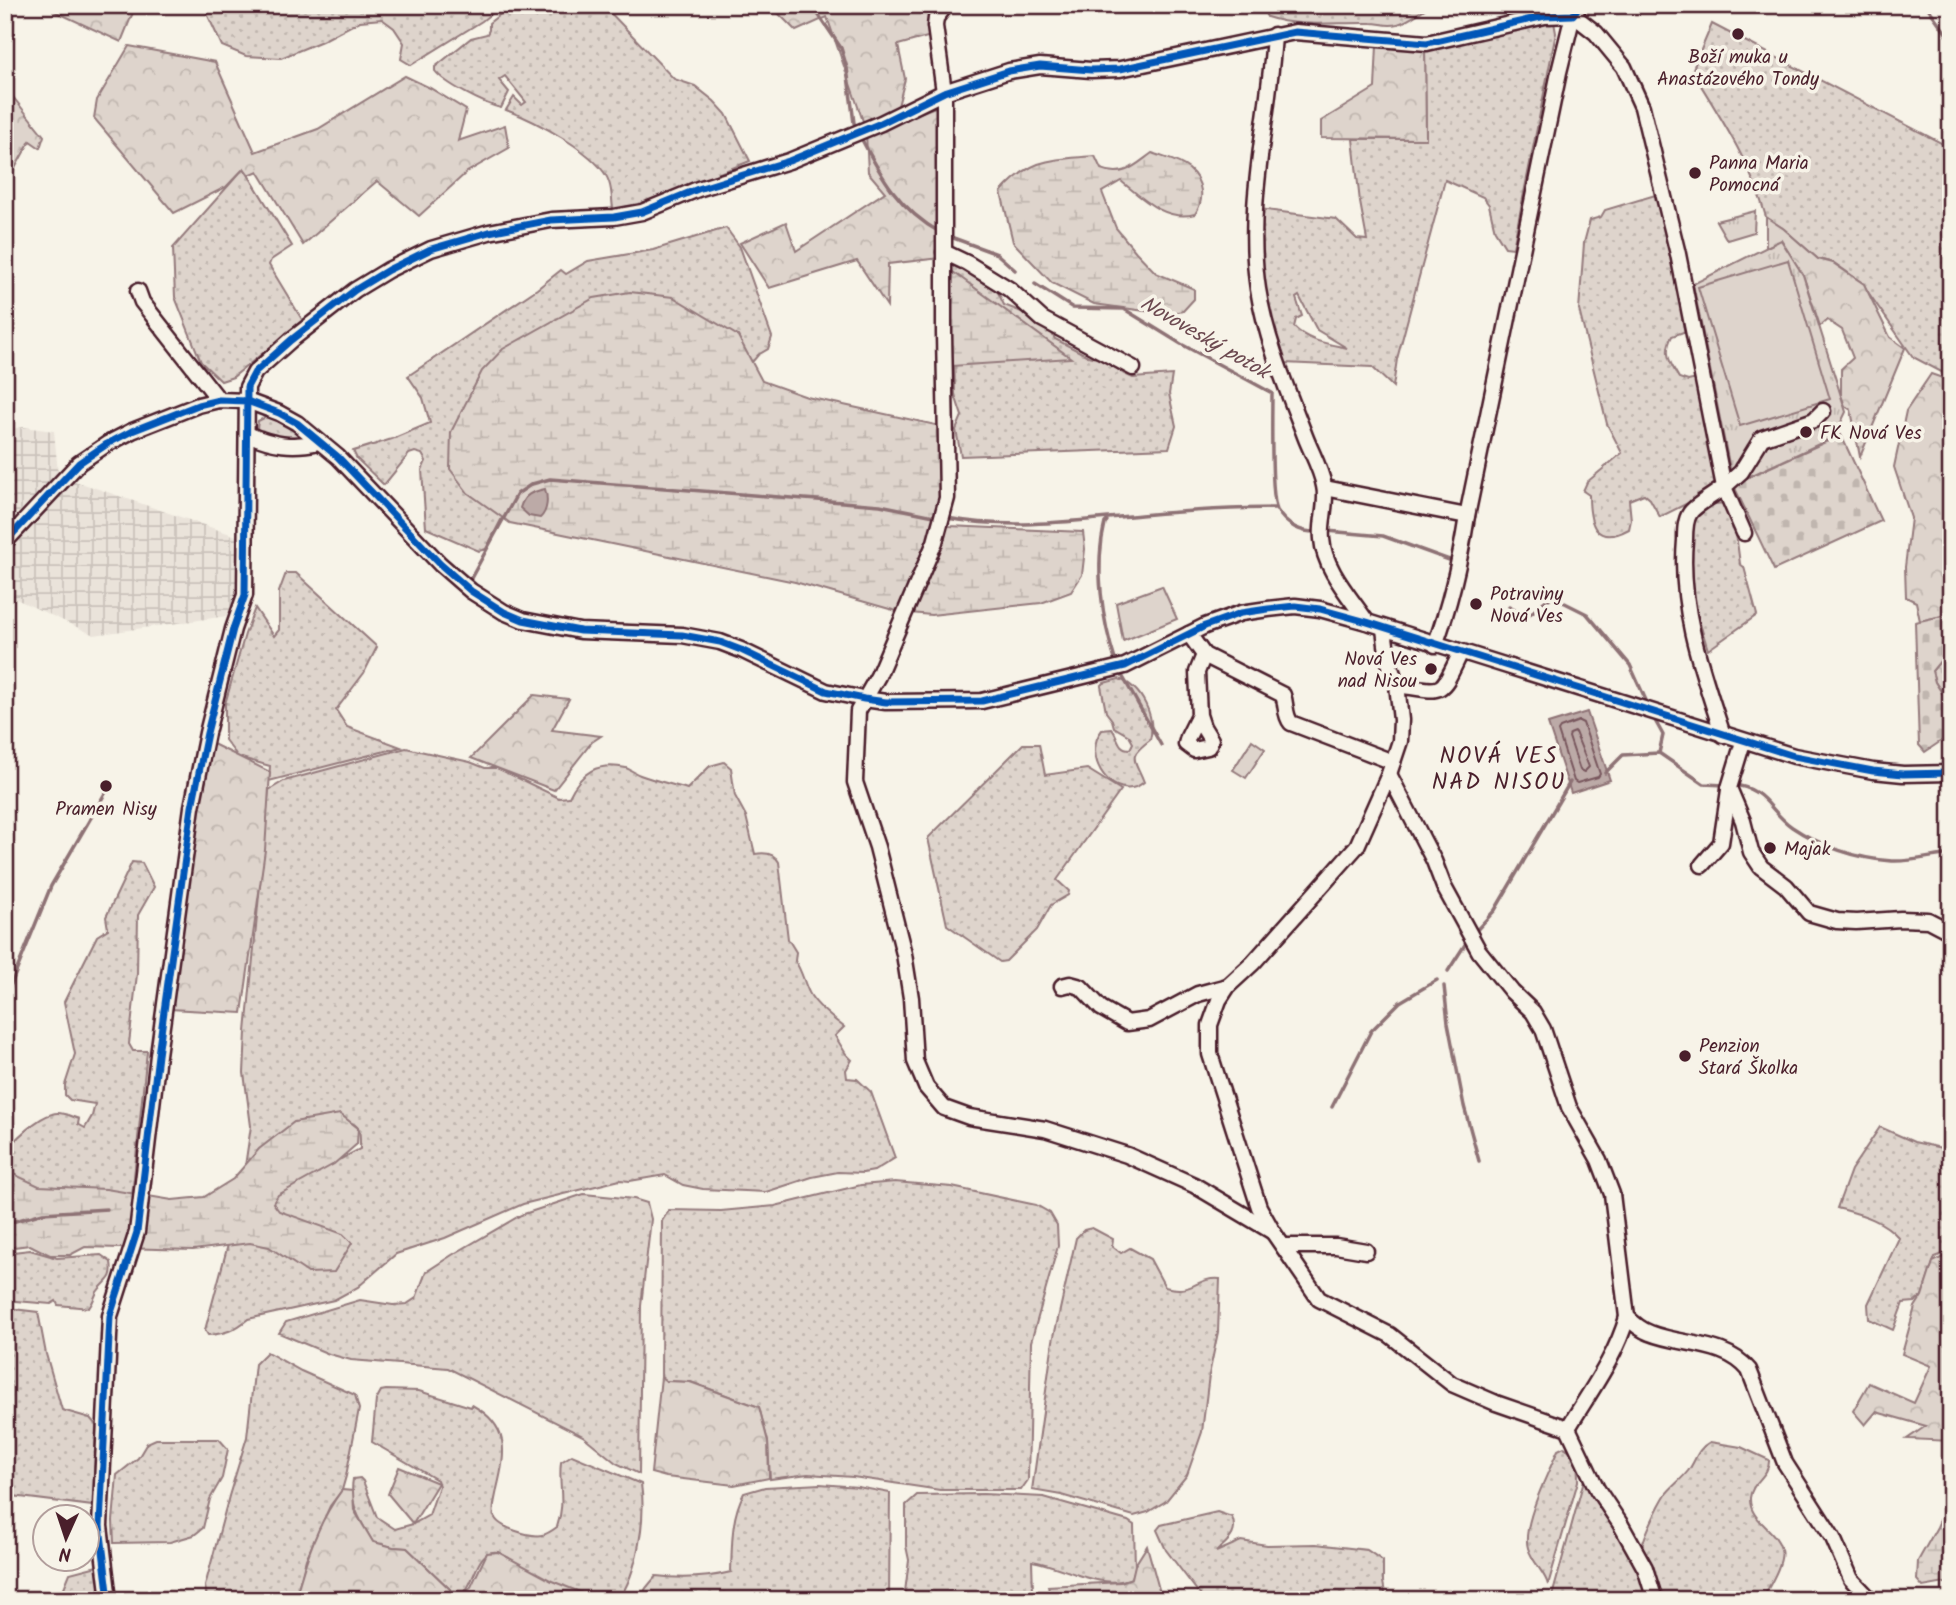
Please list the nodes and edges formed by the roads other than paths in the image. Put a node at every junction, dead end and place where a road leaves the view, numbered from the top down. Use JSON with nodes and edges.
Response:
{"nodes":[{"id":1,"x":946,"y":5,"type":"edge"},
{"id":2,"x":1577,"y":10,"type":"edge"},
{"id":3,"x":1274,"y":35,"type":"junction"},
{"id":4,"x":944,"y":92,"type":"junction"},
{"id":5,"x":944,"y":252,"type":"junction"},
{"id":6,"x":138,"y":291,"type":"dead end"},
{"id":7,"x":1133,"y":368,"type":"dead end"},
{"id":8,"x":219,"y":400,"type":"junction"},
{"id":9,"x":247,"y":401,"type":"junction"},
{"id":10,"x":1823,"y":411,"type":"dead end"},
{"id":11,"x":247,"y":434,"type":"junction"},
{"id":12,"x":319,"y":442,"type":"junction"},
{"id":13,"x":1724,"y":487,"type":"junction"},
{"id":14,"x":1325,"y":488,"type":"junction"},
{"id":15,"x":1467,"y":516,"type":"junction"},
{"id":16,"x":1744,"y":533,"type":"dead end"},
{"id":17,"x":5,"y":542,"type":"edge"},
{"id":18,"x":1367,"y":622,"type":"junction"},
{"id":19,"x":1384,"y":628,"type":"junction"},
{"id":20,"x":1189,"y":634,"type":"junction"},
{"id":21,"x":1435,"y":645,"type":"junction"},
{"id":22,"x":1461,"y":652,"type":"junction"},
{"id":23,"x":1204,"y":655,"type":"junction"},
{"id":24,"x":1397,"y":685,"type":"junction"},
{"id":25,"x":864,"y":699,"type":"junction"},
{"id":26,"x":1199,"y":715,"type":"dead end"},
{"id":27,"x":1723,"y":735,"type":"junction"},
{"id":28,"x":1743,"y":742,"type":"junction"},
{"id":29,"x":1391,"y":768,"type":"junction"},
{"id":30,"x":1951,"y":773,"type":"edge"},
{"id":31,"x":1729,"y":788,"type":"junction"},
{"id":32,"x":1702,"y":865,"type":"dead end"},
{"id":33,"x":1951,"y":932,"type":"edge"},
{"id":34,"x":1062,"y":986,"type":"dead end"},
{"id":35,"x":1228,"y":986,"type":"junction"},
{"id":36,"x":1253,"y":1211,"type":"junction"},
{"id":37,"x":1285,"y":1246,"type":"junction"},
{"id":38,"x":1366,"y":1251,"type":"dead end"},
{"id":39,"x":1627,"y":1317,"type":"junction"},
{"id":40,"x":1568,"y":1428,"type":"junction"},
{"id":41,"x":109,"y":1600,"type":"edge"},
{"id":42,"x":1655,"y":1600,"type":"edge"},
{"id":43,"x":1871,"y":1600,"type":"edge"}],
"edges":[{"from":1,"to":4,"type":"street"},
{"from":2,"to":3,"type":"street"},
{"from":2,"to":13,"type":"street"},
{"from":2,"to":15,"type":"street"},
{"from":3,"to":4,"type":"street"},
{"from":3,"to":14,"type":"street"},
{"from":4,"to":5,"type":"street"},
{"from":4,"to":9,"type":"street"},
{"from":5,"to":7,"type":"street"},
{"from":5,"to":25,"type":"street"},
{"from":6,"to":8,"type":"street"},
{"from":8,"to":9,"type":"street"},
{"from":8,"to":17,"type":"street"},
{"from":9,"to":11,"type":"street"},
{"from":9,"to":12,"type":"street"},
{"from":10,"to":13,"type":"street"},
{"from":11,"to":12,"type":"street"},
{"from":11,"to":41,"type":"street"},
{"from":12,"to":25,"type":"street"},
{"from":13,"to":16,"type":"street"},
{"from":13,"to":27,"type":"street"},
{"from":14,"to":15,"type":"street"},
{"from":14,"to":18,"type":"street"},
{"from":15,"to":21,"type":"street"},
{"from":18,"to":19,"type":"street"},
{"from":18,"to":20,"type":"street"},
{"from":19,"to":21,"type":"street"},
{"from":19,"to":24,"type":"street"},
{"from":20,"to":23,"type":"street"},
{"from":20,"to":25,"type":"street"},
{"from":21,"to":22,"type":"street"},
{"from":22,"to":24,"type":"street"},
{"from":22,"to":27,"type":"street"},
{"from":23,"to":26,"type":"street"},
{"from":23,"to":29,"type":"street"},
{"from":24,"to":29,"type":"street"},
{"from":25,"to":36,"type":"street"},
{"from":27,"to":28,"type":"street"},
{"from":28,"to":30,"type":"street"},
{"from":28,"to":31,"type":"street"},
{"from":29,"to":35,"type":"street"},
{"from":29,"to":39,"type":"street"},
{"from":31,"to":32,"type":"street"},
{"from":31,"to":33,"type":"street"},
{"from":34,"to":35,"type":"street"},
{"from":35,"to":36,"type":"street"},
{"from":36,"to":37,"type":"street"},
{"from":37,"to":38,"type":"street"},
{"from":37,"to":40,"type":"street"},
{"from":39,"to":40,"type":"street"},
{"from":39,"to":43,"type":"street"},
{"from":40,"to":42,"type":"street"}]}
